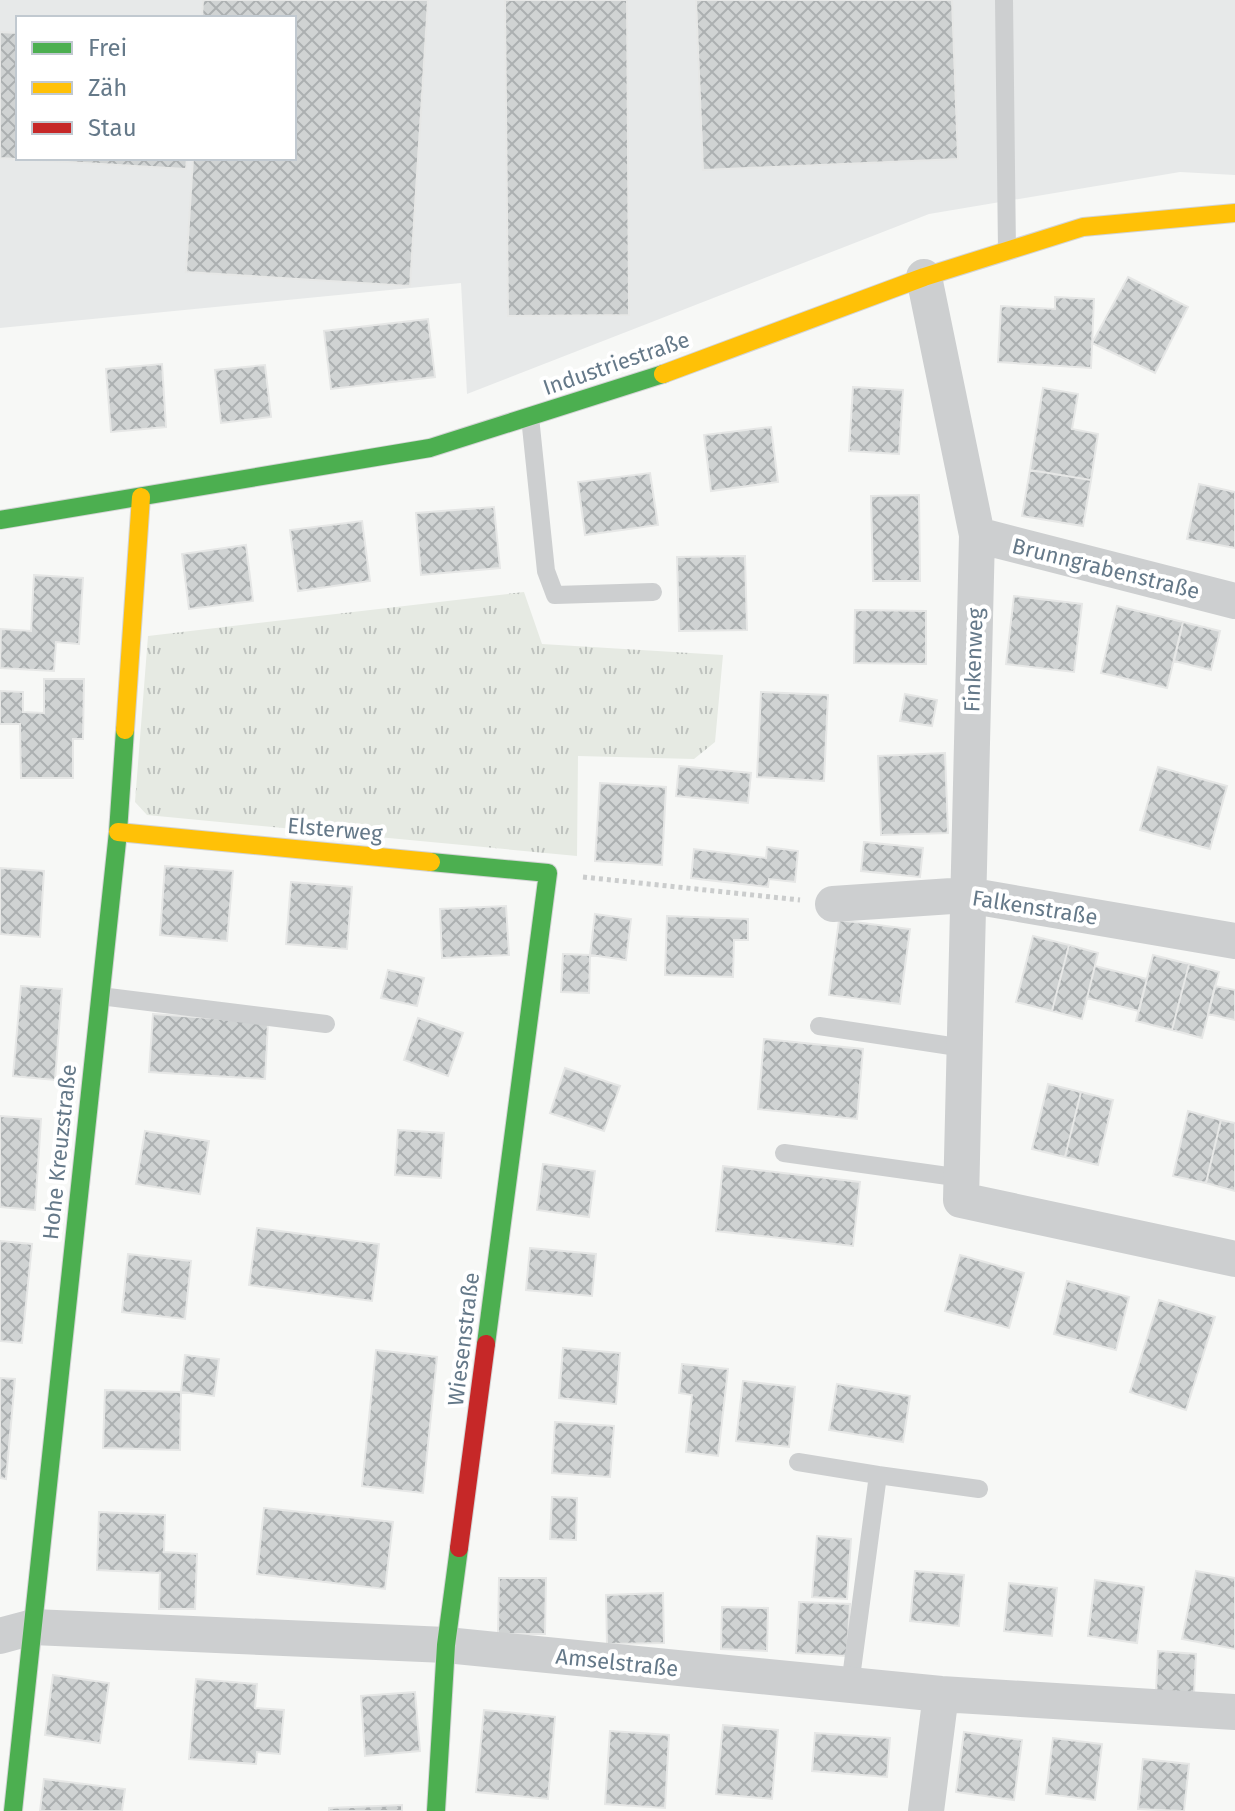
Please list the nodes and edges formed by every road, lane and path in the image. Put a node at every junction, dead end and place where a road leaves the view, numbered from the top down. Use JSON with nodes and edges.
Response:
{"nodes":[{"id":1,"x":1004,"y":0,"type":"edge"},
{"id":2,"x":1235,"y":213,"type":"edge"},
{"id":3,"x":1007,"y":251,"type":"junction"},
{"id":4,"x":924,"y":277,"type":"junction"},
{"id":5,"x":530,"y":417,"type":"junction"},
{"id":6,"x":141,"y":497,"type":"junction"},
{"id":7,"x":0,"y":520,"type":"edge"},
{"id":8,"x":977,"y":535,"type":"junction"},
{"id":9,"x":653,"y":592,"type":"dead end"},
{"id":10,"x":1235,"y":601,"type":"edge"},
{"id":11,"x":118,"y":832,"type":"junction"},
{"id":12,"x":548,"y":873,"type":"junction"},
{"id":13,"x":967,"y":895,"type":"junction"},
{"id":14,"x":833,"y":904,"type":"joint"},
{"id":15,"x":1235,"y":941,"type":"edge"},
{"id":16,"x":100,"y":996,"type":"junction"},
{"id":17,"x":326,"y":1024,"type":"dead end"},
{"id":18,"x":819,"y":1026,"type":"dead end"},
{"id":19,"x":964,"y":1048,"type":"junction"},
{"id":20,"x":784,"y":1153,"type":"dead end"},
{"id":21,"x":962,"y":1178,"type":"junction"},
{"id":22,"x":1235,"y":1259,"type":"edge"},
{"id":23,"x":798,"y":1462,"type":"dead end"},
{"id":24,"x":878,"y":1475,"type":"junction"},
{"id":25,"x":979,"y":1489,"type":"dead end"},
{"id":26,"x":16,"y":1631,"type":"edge"},
{"id":27,"x":446,"y":1645,"type":"junction"},
{"id":28,"x":850,"y":1685,"type":"junction"},
{"id":29,"x":941,"y":1694,"type":"junction"},
{"id":30,"x":1235,"y":1712,"type":"edge"},
{"id":31,"x":13,"y":1811,"type":"edge"},
{"id":32,"x":436,"y":1811,"type":"edge"},
{"id":33,"x":926,"y":1811,"type":"edge"}],
"edges":[{"from":1,"to":3,"type":"lane"},
{"from":2,"to":3,"type":"street","name":"Industriestraße"},
{"from":3,"to":4,"type":"street","name":"Industriestraße"},
{"from":4,"to":5,"type":"street","name":"Industriestraße"},
{"from":4,"to":8,"type":"street","name":"Finkenweg"},
{"from":5,"to":6,"type":"street","name":"Industriestraße"},
{"from":5,"to":9,"type":"lane"},
{"from":6,"to":7,"type":"street","name":"Industriestraße"},
{"from":6,"to":11,"type":"street","name":"Hohe Kreuzstraße"},
{"from":8,"to":10,"type":"street","name":"Brunngrabenstraße"},
{"from":8,"to":13,"type":"street","name":"Finkenweg"},
{"from":11,"to":12,"type":"street","name":"Elsterweg"},
{"from":11,"to":16,"type":"street","name":"Hohe Kreuzstraße"},
{"from":12,"to":14,"type":"path"},
{"from":12,"to":27,"type":"street","name":"Wiesenstraße"},
{"from":13,"to":14,"type":"street","name":"Falkenstraße"},
{"from":13,"to":15,"type":"street","name":"Falkenstraße"},
{"from":13,"to":19,"type":"street","name":"Finkenweg"},
{"from":16,"to":17,"type":"lane"},
{"from":16,"to":26,"type":"street","name":"Hohe Kreuzstraße"},
{"from":18,"to":19,"type":"lane"},
{"from":19,"to":21,"type":"street","name":"Finkenweg"},
{"from":20,"to":21,"type":"lane"},
{"from":21,"to":22,"type":"street"},
{"from":23,"to":24,"type":"lane"},
{"from":24,"to":25,"type":"lane"},
{"from":24,"to":28,"type":"lane"},
{"from":26,"to":27,"type":"street","name":"Amselstraße"},
{"from":26,"to":31,"type":"street","name":"Hohe Kreuzstraße"},
{"from":27,"to":28,"type":"street","name":"Amselstraße"},
{"from":27,"to":32,"type":"street","name":"Wiesenstraße"},
{"from":28,"to":29,"type":"street","name":"Amselstraße"},
{"from":29,"to":30,"type":"street","name":"Amselstraße"},
{"from":29,"to":33,"type":"street"}]}
